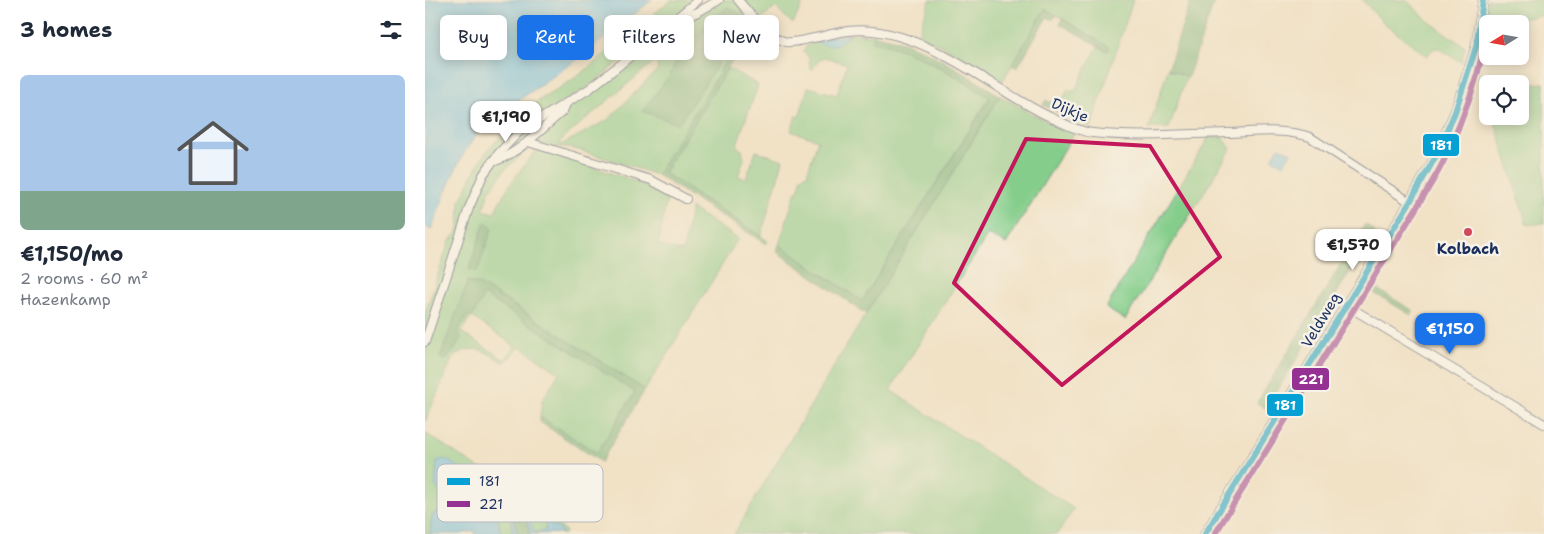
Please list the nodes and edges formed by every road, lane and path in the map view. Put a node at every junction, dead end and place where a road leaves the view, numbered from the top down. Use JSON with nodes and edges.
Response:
{"nodes":[{"id":1,"x":698,"y":0,"type":"edge"},
{"id":2,"x":719,"y":0,"type":"edge"},
{"id":3,"x":738,"y":0,"type":"edge"},
{"id":4,"x":1483,"y":0,"type":"edge"},
{"id":5,"x":681,"y":15,"type":"edge"},
{"id":6,"x":690,"y":15,"type":"edge"},
{"id":7,"x":625,"y":60,"type":"edge"},
{"id":8,"x":567,"y":102,"type":"junction"},
{"id":9,"x":528,"y":142,"type":"junction"},
{"id":10,"x":492,"y":162,"type":"junction"},
{"id":11,"x":686,"y":198,"type":"dead end"},
{"id":12,"x":1410,"y":202,"type":"junction"},
{"id":13,"x":1346,"y":305,"type":"junction"},
{"id":14,"x":425,"y":342,"type":"edge"},
{"id":15,"x":1544,"y":424,"type":"edge"},
{"id":16,"x":1205,"y":534,"type":"edge"}],
"edges":[{"from":1,"to":5,"type":"street"},
{"from":2,"to":6,"type":"street"},
{"from":3,"to":12,"type":"street","name":"Dijkje"},
{"from":4,"to":12,"type":"street","name":"Veldweg"},
{"from":7,"to":8,"type":"street"},
{"from":8,"to":9,"type":"street"},
{"from":8,"to":10,"type":"street"},
{"from":9,"to":10,"type":"street"},
{"from":9,"to":11,"type":"street"},
{"from":10,"to":14,"type":"street"},
{"from":12,"to":13,"type":"street","name":"Veldweg"},
{"from":13,"to":15,"type":"street"},
{"from":13,"to":16,"type":"street","name":"Veldweg"}]}
